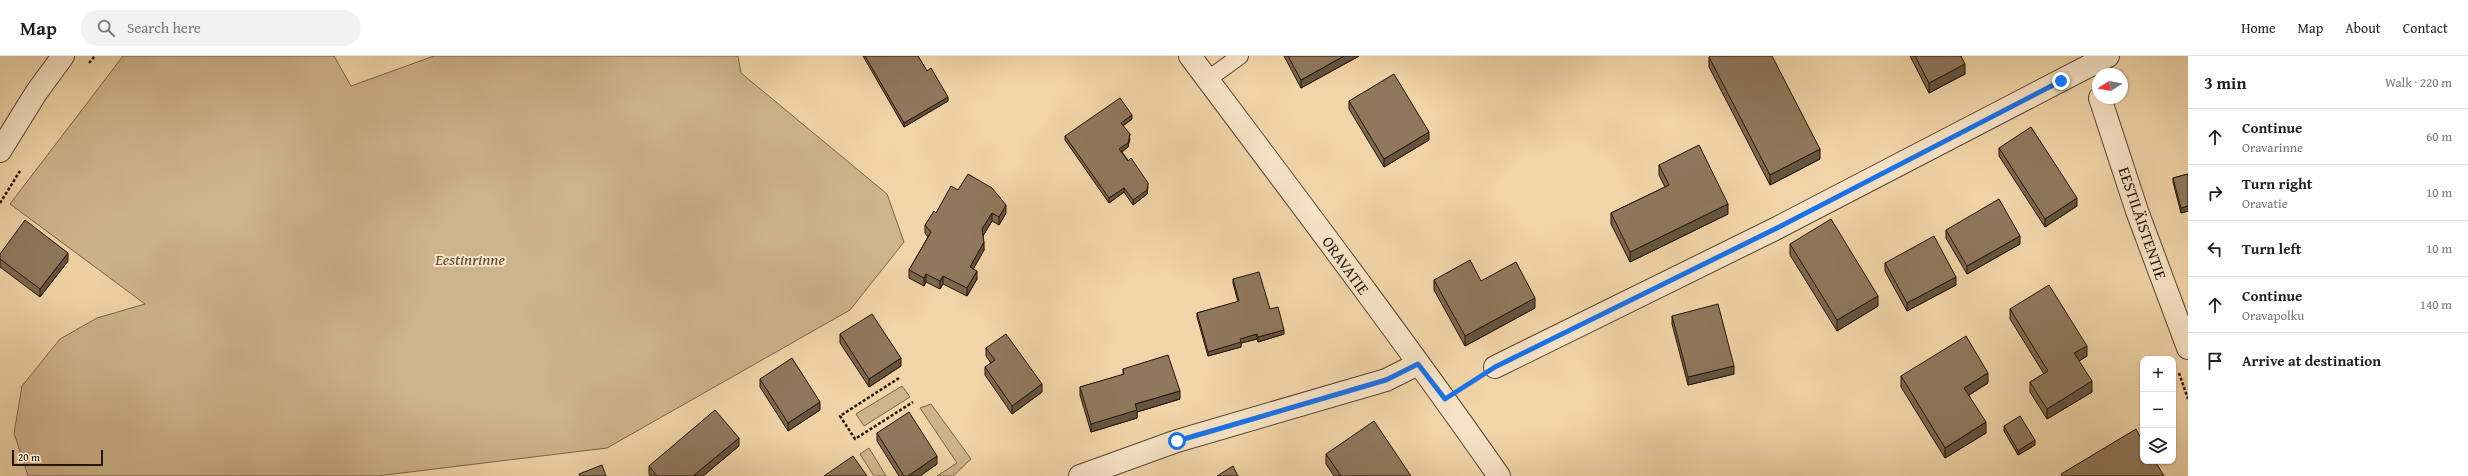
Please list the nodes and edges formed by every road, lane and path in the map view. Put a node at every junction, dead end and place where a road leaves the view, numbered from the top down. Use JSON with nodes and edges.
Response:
{"nodes":[{"id":1,"x":63,"y":56,"type":"edge"},
{"id":2,"x":1190,"y":56,"type":"edge"},
{"id":3,"x":1240,"y":56,"type":"edge"},
{"id":4,"x":2095,"y":59,"type":"edge"},
{"id":5,"x":1207,"y":80,"type":"junction"},
{"id":6,"x":2102,"y":104,"type":"edge"},
{"id":7,"x":0,"y":151,"type":"edge"},
{"id":8,"x":2188,"y":348,"type":"edge"},
{"id":9,"x":1418,"y":364,"type":"junction"},
{"id":10,"x":1495,"y":367,"type":"dead end"},
{"id":11,"x":899,"y":378,"type":"dead end"},
{"id":12,"x":913,"y":402,"type":"dead end"},
{"id":13,"x":1080,"y":476,"type":"edge"},
{"id":14,"x":1499,"y":476,"type":"edge"}],
"edges":[{"from":1,"to":7,"type":"street"},
{"from":2,"to":5,"type":"street","name":"ORAVATIE"},
{"from":3,"to":5,"type":"lane"},
{"from":4,"to":10,"type":"street"},
{"from":5,"to":9,"type":"street","name":"ORAVATIE"},
{"from":6,"to":8,"type":"street","name":"EESTILÄISTENTIE"},
{"from":9,"to":13,"type":"street"},
{"from":9,"to":14,"type":"street","name":"ORAVATIE"},
{"from":11,"to":12,"type":"path"}]}
